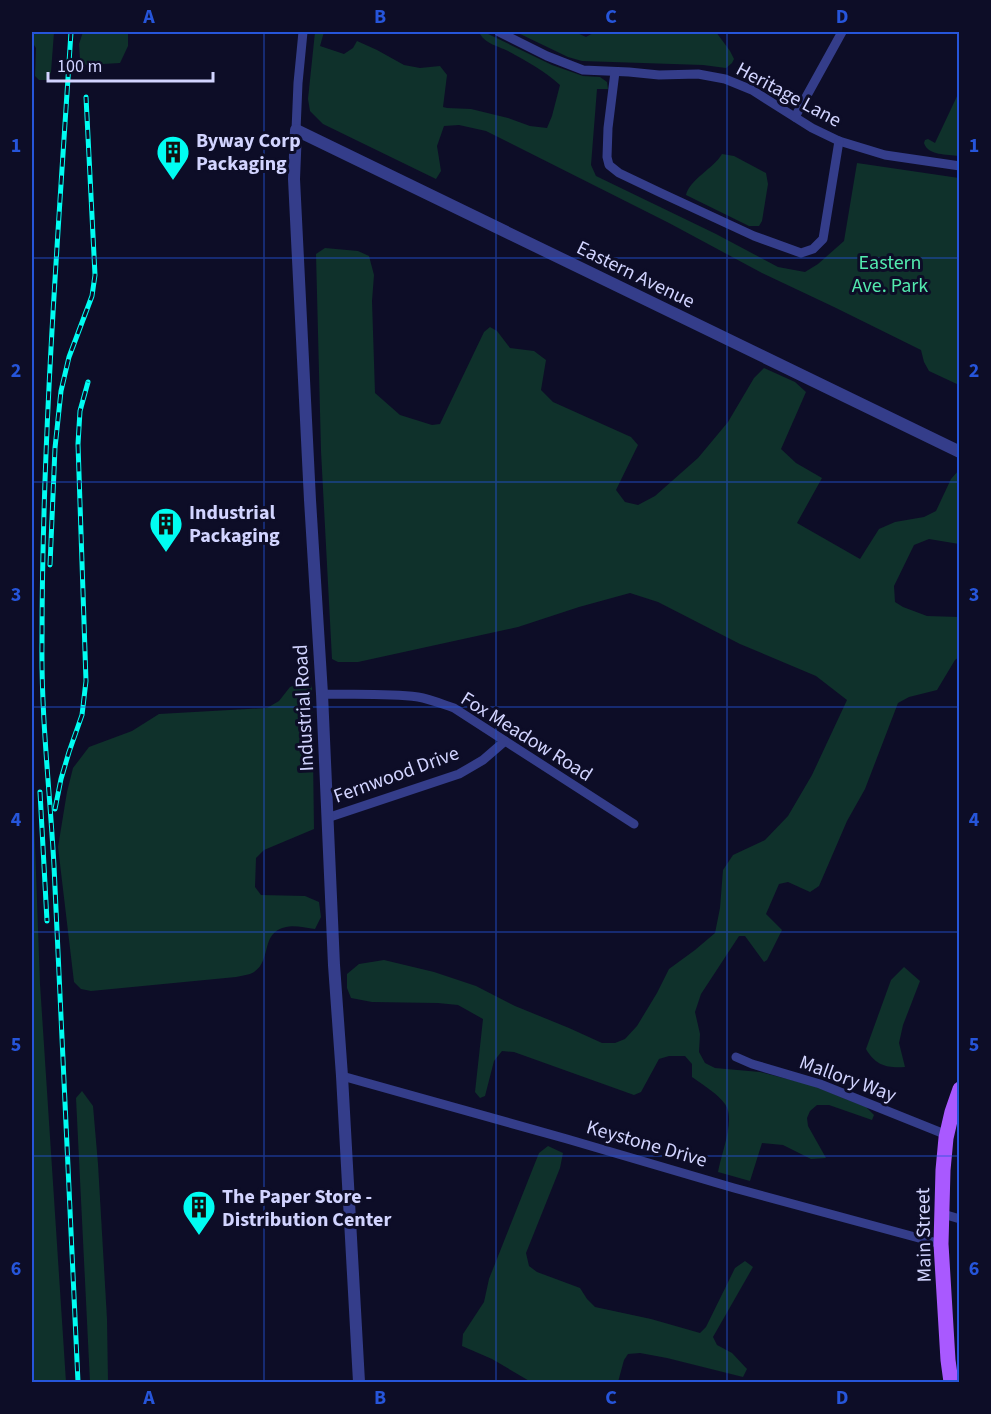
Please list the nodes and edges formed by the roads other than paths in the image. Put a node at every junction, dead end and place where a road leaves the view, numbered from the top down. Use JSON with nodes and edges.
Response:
{"nodes":[{"id":1,"x":303,"y":32,"type":"edge"},
{"id":2,"x":500,"y":32,"type":"edge"},
{"id":3,"x":842,"y":32,"type":"edge"},
{"id":4,"x":615,"y":72,"type":"junction"},
{"id":5,"x":795,"y":117,"type":"junction"},
{"id":6,"x":296,"y":130,"type":"junction"},
{"id":7,"x":839,"y":141,"type":"junction"},
{"id":8,"x":960,"y":166,"type":"edge"},
{"id":9,"x":960,"y":452,"type":"edge"},
{"id":10,"x":322,"y":694,"type":"junction"},
{"id":11,"x":506,"y":741,"type":"junction"},
{"id":12,"x":327,"y":818,"type":"junction"},
{"id":13,"x":634,"y":824,"type":"dead end"},
{"id":14,"x":736,"y":1057,"type":"dead end"},
{"id":15,"x":342,"y":1076,"type":"junction"},
{"id":16,"x":960,"y":1089,"type":"edge"},
{"id":17,"x":947,"y":1135,"type":"junction"},
{"id":18,"x":943,"y":1214,"type":"junction"},
{"id":19,"x":960,"y":1219,"type":"edge"},
{"id":20,"x":941,"y":1244,"type":"junction"},
{"id":21,"x":359,"y":1383,"type":"edge"},
{"id":22,"x":951,"y":1383,"type":"edge"}],
"edges":[{"from":1,"to":6,"type":"street","name":"Industrial Road"},
{"from":2,"to":4,"type":"street","name":"Heritage Lane"},
{"from":3,"to":5,"type":"street"},
{"from":4,"to":5,"type":"street","name":"Heritage Lane"},
{"from":4,"to":7,"type":"street"},
{"from":5,"to":7,"type":"street","name":"Heritage Lane"},
{"from":6,"to":9,"type":"street","name":"Eastern Avenue"},
{"from":6,"to":10,"type":"street","name":"Industrial Road"},
{"from":7,"to":8,"type":"street","name":"Heritage Lane"},
{"from":10,"to":11,"type":"street","name":"Fox Meadow Road"},
{"from":10,"to":12,"type":"street","name":"Industrial Road"},
{"from":11,"to":12,"type":"street","name":"Fernwood Drive"},
{"from":11,"to":13,"type":"street","name":"Fox Meadow Road"},
{"from":12,"to":15,"type":"street","name":"Industrial Road"},
{"from":14,"to":17,"type":"street","name":"Mallory Way"},
{"from":15,"to":20,"type":"street","name":"Keystone Drive"},
{"from":15,"to":21,"type":"street","name":"Industrial Road"},
{"from":16,"to":17,"type":"main road","name":"Main Street"},
{"from":17,"to":18,"type":"main road","name":"Main Street"},
{"from":18,"to":19,"type":"street"},
{"from":18,"to":20,"type":"main road","name":"Main Street"},
{"from":20,"to":22,"type":"main road","name":"Main Street"}]}
